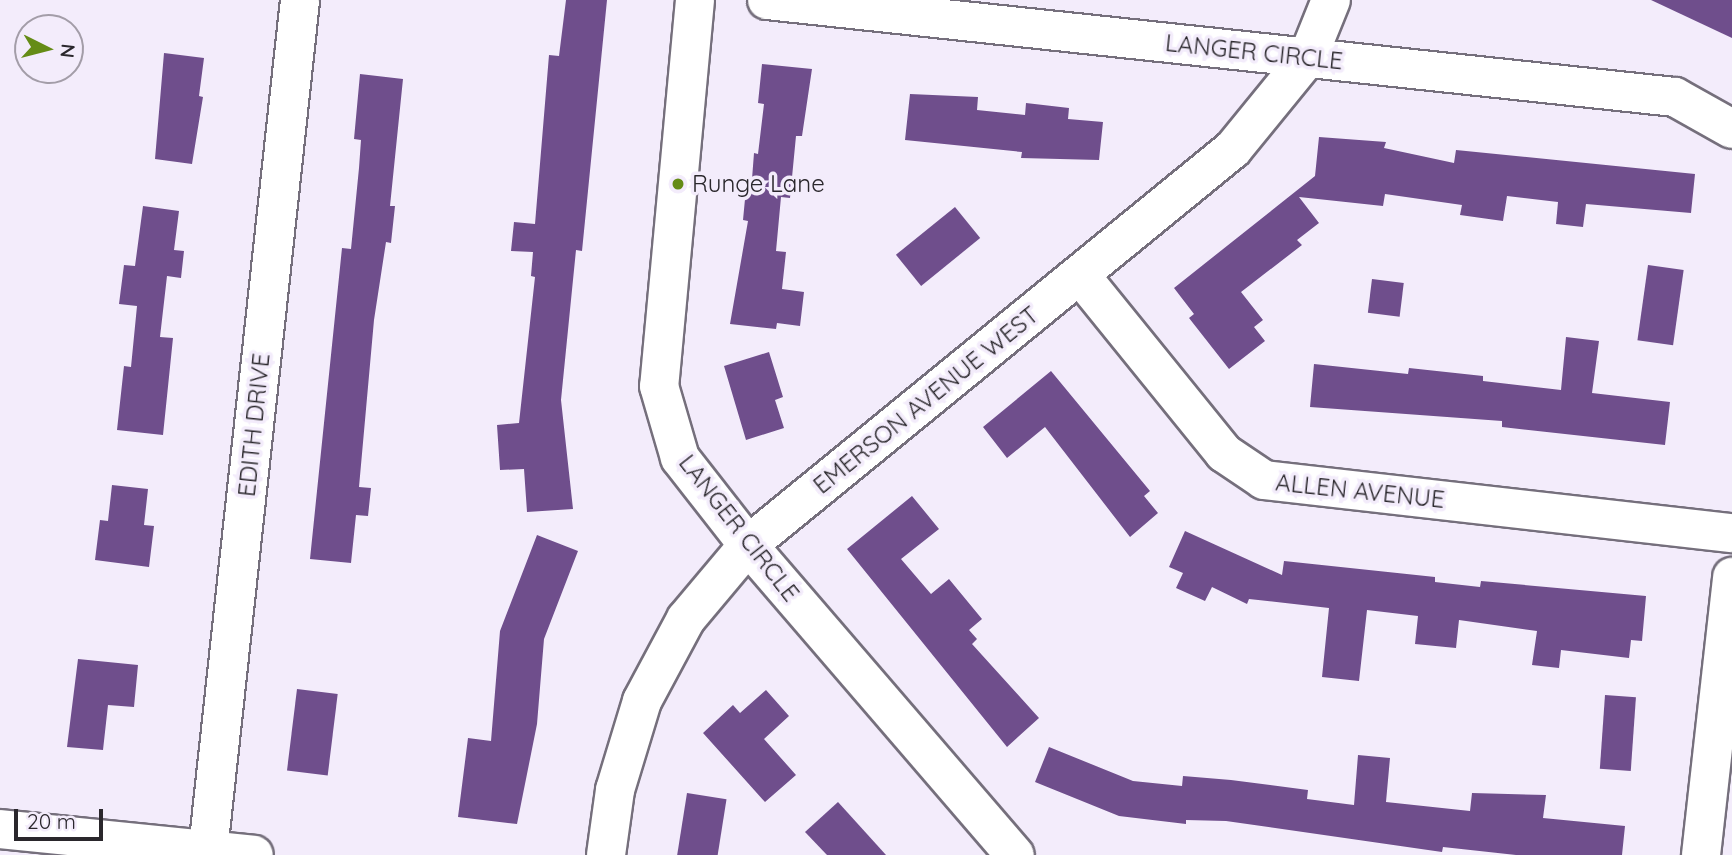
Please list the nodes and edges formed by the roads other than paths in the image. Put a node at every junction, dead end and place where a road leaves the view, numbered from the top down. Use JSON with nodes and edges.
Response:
{"nodes":[{"id":1,"x":300,"y":0,"type":"edge"},
{"id":2,"x":695,"y":0,"type":"edge"},
{"id":3,"x":767,"y":0,"type":"edge"},
{"id":4,"x":1331,"y":0,"type":"edge"},
{"id":5,"x":1308,"y":57,"type":"junction"},
{"id":6,"x":1732,"y":129,"type":"edge"},
{"id":7,"x":1080,"y":275,"type":"junction"},
{"id":8,"x":1732,"y":533,"type":"edge"},
{"id":9,"x":748,"y":545,"type":"junction"},
{"id":10,"x":1732,"y":577,"type":"edge"},
{"id":11,"x":0,"y":829,"type":"edge"},
{"id":12,"x":208,"y":850,"type":"junction"},
{"id":13,"x":254,"y":855,"type":"edge"},
{"id":14,"x":606,"y":855,"type":"edge"},
{"id":15,"x":1015,"y":855,"type":"edge"},
{"id":16,"x":1701,"y":855,"type":"edge"}],
"edges":[{"from":1,"to":12,"type":"street","name":"EDITH DRIVE"},
{"from":2,"to":9,"type":"street","name":"LANGER CIRCLE"},
{"from":3,"to":5,"type":"street","name":"LANGER CIRCLE"},
{"from":4,"to":5,"type":"street","name":"EMERSON AVENUE WEST"},
{"from":5,"to":6,"type":"street","name":"LANGER CIRCLE"},
{"from":5,"to":7,"type":"street","name":"EMERSON AVENUE WEST"},
{"from":7,"to":8,"type":"street","name":"ALLEN AVENUE"},
{"from":7,"to":9,"type":"street","name":"EMERSON AVENUE WEST"},
{"from":9,"to":14,"type":"street","name":"EMERSON AVENUE WEST"},
{"from":9,"to":15,"type":"street","name":"LANGER CIRCLE"},
{"from":10,"to":16,"type":"street"},
{"from":11,"to":12,"type":"street"},
{"from":12,"to":13,"type":"street"}]}
